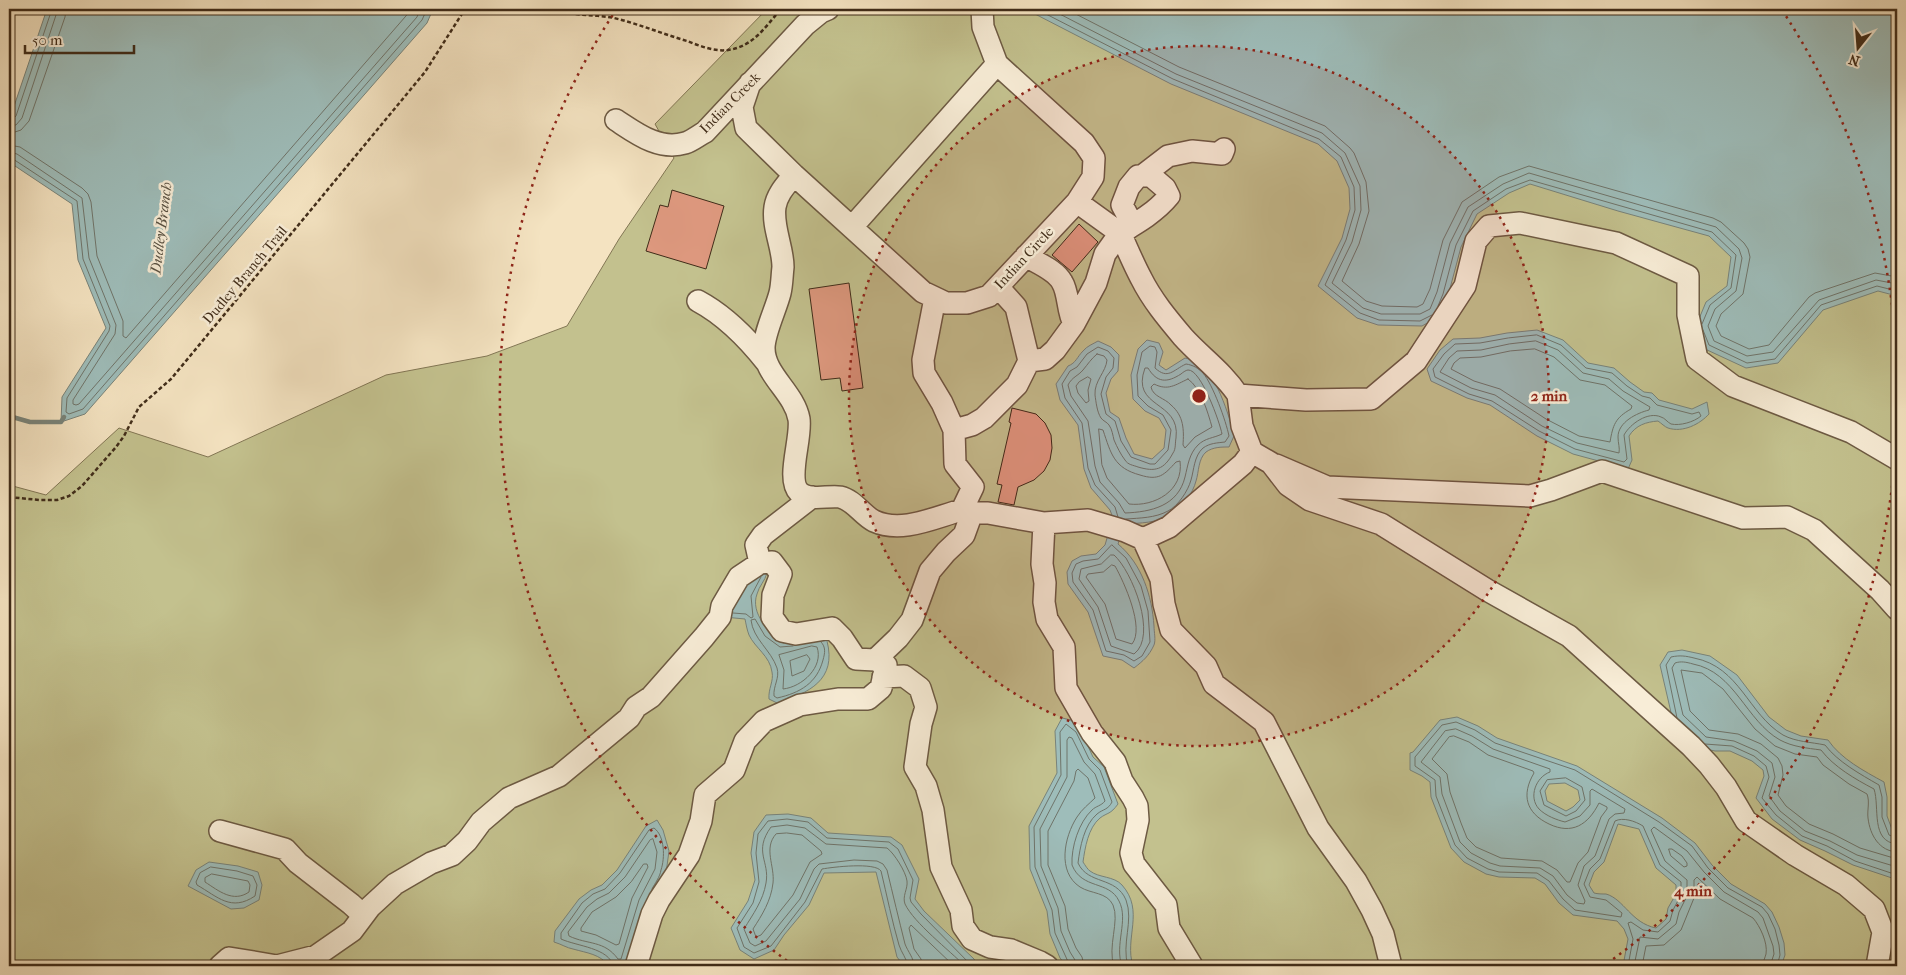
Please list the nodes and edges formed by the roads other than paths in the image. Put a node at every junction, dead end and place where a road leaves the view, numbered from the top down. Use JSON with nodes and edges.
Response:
{"nodes":[{"id":1,"x":828,"y":9,"type":"edge"},
{"id":2,"x":982,"y":9,"type":"edge"},
{"id":3,"x":997,"y":64,"type":"junction"},
{"id":4,"x":750,"y":83,"type":"junction"},
{"id":5,"x":616,"y":120,"type":"dead end"},
{"id":6,"x":1224,"y":149,"type":"dead end"},
{"id":7,"x":794,"y":175,"type":"junction"},
{"id":8,"x":1142,"y":176,"type":"junction"},
{"id":9,"x":1077,"y":202,"type":"junction"},
{"id":10,"x":852,"y":227,"type":"junction"},
{"id":11,"x":1124,"y":230,"type":"junction"},
{"id":12,"x":1026,"y":256,"type":"junction"},
{"id":13,"x":998,"y":287,"type":"junction"},
{"id":14,"x":935,"y":298,"type":"junction"},
{"id":15,"x":698,"y":301,"type":"dead end"},
{"id":16,"x":1074,"y":324,"type":"junction"},
{"id":17,"x":1029,"y":361,"type":"junction"},
{"id":18,"x":767,"y":364,"type":"junction"},
{"id":19,"x":1238,"y":395,"type":"junction"},
{"id":20,"x":954,"y":430,"type":"junction"},
{"id":21,"x":1252,"y":452,"type":"junction"},
{"id":22,"x":1897,"y":459,"type":"edge"},
{"id":23,"x":1271,"y":463,"type":"junction"},
{"id":24,"x":812,"y":497,"type":"junction"},
{"id":25,"x":967,"y":511,"type":"junction"},
{"id":26,"x":1044,"y":523,"type":"junction"},
{"id":27,"x":1125,"y":532,"type":"junction"},
{"id":28,"x":760,"y":563,"type":"junction"},
{"id":29,"x":1897,"y":609,"type":"edge"},
{"id":30,"x":879,"y":668,"type":"junction"},
{"id":31,"x":220,"y":831,"type":"dead end"},
{"id":32,"x":363,"y":915,"type":"junction"},
{"id":33,"x":220,"y":966,"type":"edge"},
{"id":34,"x":636,"y":966,"type":"edge"},
{"id":35,"x":1047,"y":966,"type":"edge"},
{"id":36,"x":1192,"y":966,"type":"edge"},
{"id":37,"x":1391,"y":966,"type":"edge"},
{"id":38,"x":1878,"y":966,"type":"edge"}],
"edges":[{"from":1,"to":4,"type":"lane","name":"Indian Creek"},
{"from":2,"to":3,"type":"lane","name":"Indian Circle"},
{"from":3,"to":9,"type":"lane","name":"Indian Circle"},
{"from":3,"to":10,"type":"lane"},
{"from":4,"to":5,"type":"lane","name":"Indian Creek"},
{"from":4,"to":7,"type":"lane","name":"Indian Circle"},
{"from":6,"to":8,"type":"lane"},
{"from":7,"to":10,"type":"lane","name":"Indian Circle"},
{"from":7,"to":18,"type":"lane"},
{"from":8,"to":11,"type":"lane"},
{"from":8,"to":11,"type":"lane"},
{"from":9,"to":11,"type":"lane"},
{"from":9,"to":12,"type":"lane","name":"Indian Circle"},
{"from":10,"to":14,"type":"lane","name":"Indian Circle"},
{"from":11,"to":16,"type":"lane"},
{"from":11,"to":19,"type":"lane"},
{"from":12,"to":13,"type":"lane","name":"Indian Circle"},
{"from":12,"to":16,"type":"lane"},
{"from":13,"to":14,"type":"lane","name":"Indian Circle"},
{"from":13,"to":17,"type":"lane"},
{"from":14,"to":20,"type":"lane"},
{"from":15,"to":18,"type":"lane"},
{"from":16,"to":17,"type":"lane"},
{"from":17,"to":20,"type":"lane"},
{"from":18,"to":24,"type":"lane"},
{"from":19,"to":21,"type":"lane"},
{"from":19,"to":22,"type":"lane"},
{"from":20,"to":25,"type":"lane"},
{"from":21,"to":23,"type":"lane"},
{"from":21,"to":27,"type":"lane"},
{"from":23,"to":29,"type":"lane"},
{"from":23,"to":38,"type":"lane"},
{"from":24,"to":25,"type":"lane"},
{"from":24,"to":28,"type":"lane"},
{"from":25,"to":26,"type":"lane"},
{"from":25,"to":30,"type":"lane"},
{"from":26,"to":27,"type":"lane"},
{"from":26,"to":36,"type":"lane"},
{"from":27,"to":37,"type":"lane"},
{"from":28,"to":30,"type":"lane"},
{"from":28,"to":32,"type":"lane"},
{"from":30,"to":34,"type":"lane"},
{"from":30,"to":35,"type":"lane"},
{"from":31,"to":32,"type":"lane"},
{"from":32,"to":33,"type":"lane"}]}
